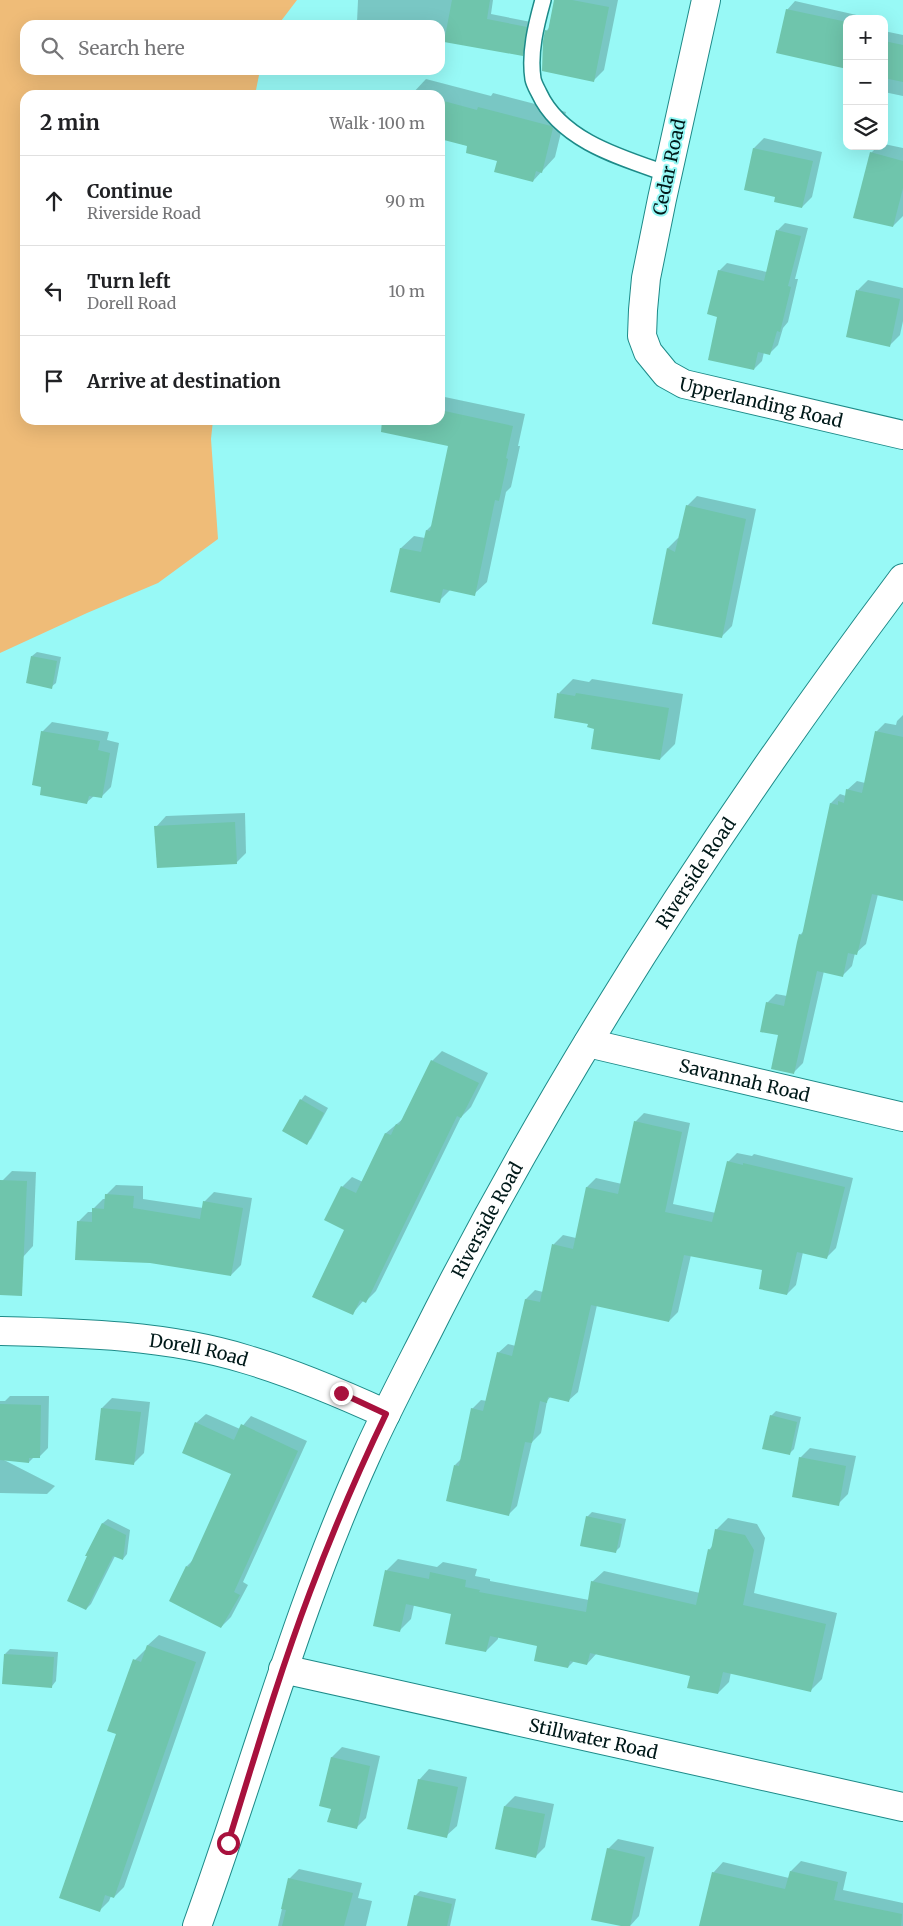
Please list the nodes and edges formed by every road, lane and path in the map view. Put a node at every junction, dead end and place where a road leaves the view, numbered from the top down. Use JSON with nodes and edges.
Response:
{"nodes":[{"id":1,"x":542,"y":0,"type":"edge"},
{"id":2,"x":706,"y":0,"type":"edge"},
{"id":3,"x":668,"y":174,"type":"junction"},
{"id":4,"x":642,"y":336,"type":"joint"},
{"id":5,"x":903,"y":435,"type":"edge"},
{"id":6,"x":903,"y":578,"type":"edge"},
{"id":7,"x":588,"y":1043,"type":"junction"},
{"id":8,"x":903,"y":1117,"type":"edge"},
{"id":9,"x":0,"y":1331,"type":"edge"},
{"id":10,"x":386,"y":1414,"type":"junction"},
{"id":11,"x":283,"y":1669,"type":"junction"},
{"id":12,"x":903,"y":1808,"type":"edge"},
{"id":13,"x":197,"y":1926,"type":"edge"}],
"edges":[{"from":1,"to":3,"type":"lane"},
{"from":2,"to":3,"type":"street","name":"Cedar Road"},
{"from":3,"to":4,"type":"street","name":"Cedar Road"},
{"from":4,"to":5,"type":"street","name":"Upperlanding Road"},
{"from":6,"to":7,"type":"street","name":"Riverside Road"},
{"from":7,"to":8,"type":"street","name":"Savannah Road"},
{"from":7,"to":10,"type":"street","name":"Riverside Road"},
{"from":9,"to":10,"type":"street","name":"Dorell Road"},
{"from":10,"to":11,"type":"street","name":"Riverside Road"},
{"from":11,"to":12,"type":"street","name":"Stillwater Road"},
{"from":11,"to":13,"type":"street","name":"Riverside Road"}]}
